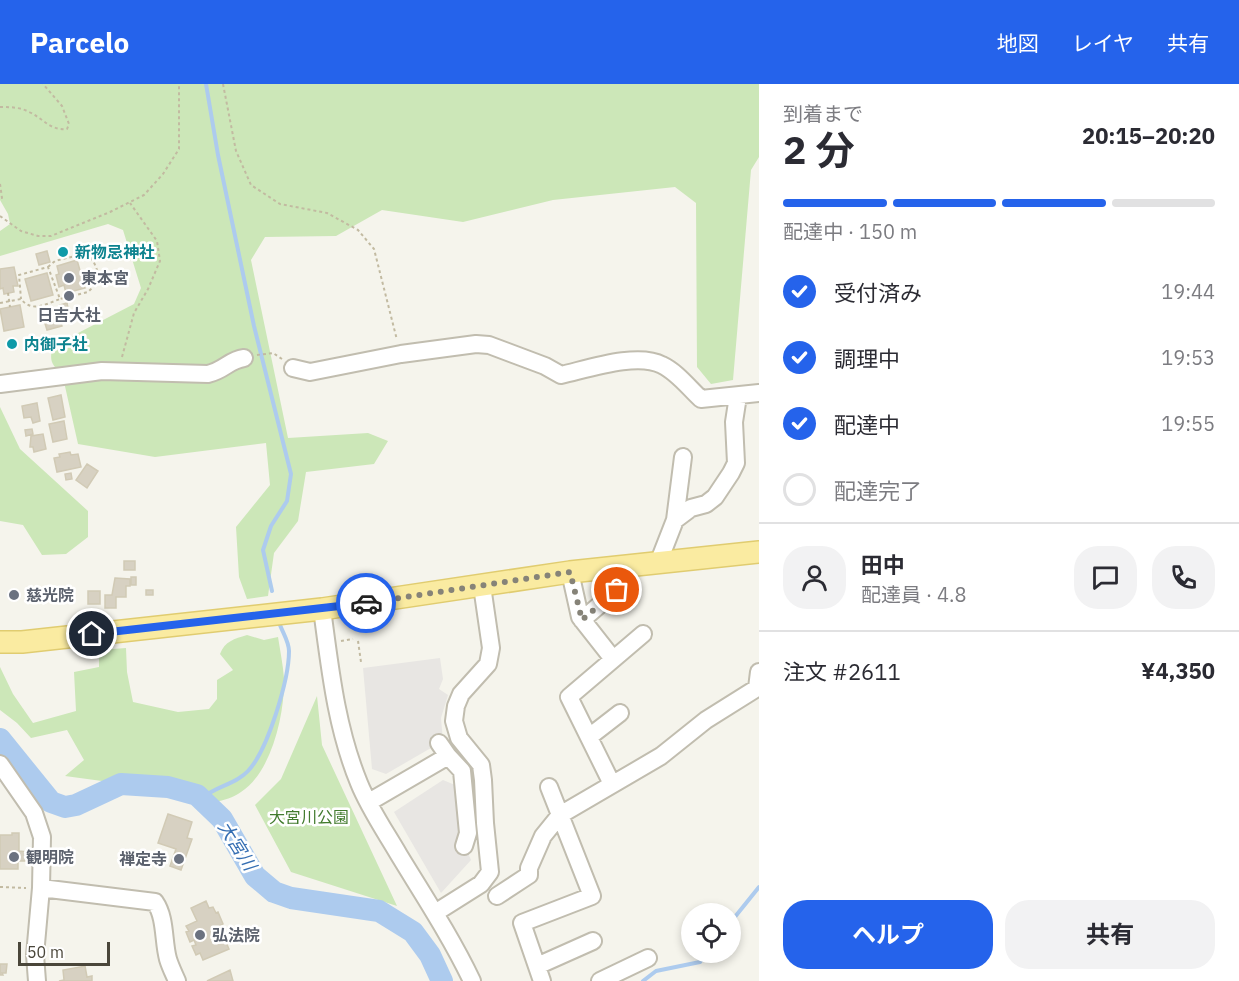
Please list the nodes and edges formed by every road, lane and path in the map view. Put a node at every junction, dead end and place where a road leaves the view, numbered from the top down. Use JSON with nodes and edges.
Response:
{"nodes":[{"id":1,"x":43,"y":84,"type":"edge"},
{"id":2,"x":179,"y":84,"type":"edge"},
{"id":3,"x":224,"y":84,"type":"edge"},
{"id":4,"x":0,"y":108,"type":"edge"},
{"id":5,"x":0,"y":184,"type":"edge"},
{"id":6,"x":0,"y":198,"type":"edge"},
{"id":7,"x":130,"y":203,"type":"junction"},
{"id":8,"x":0,"y":216,"type":"edge"},
{"id":9,"x":48,"y":267,"type":"junction"},
{"id":10,"x":8,"y":293,"type":"dead end"},
{"id":11,"x":21,"y":299,"type":"junction"},
{"id":12,"x":60,"y":299,"type":"junction"},
{"id":13,"x":9,"y":301,"type":"junction"},
{"id":14,"x":0,"y":303,"type":"edge"},
{"id":15,"x":10,"y":307,"type":"dead end"},
{"id":16,"x":401,"y":354,"type":"junction"},
{"id":17,"x":244,"y":358,"type":"dead end"},
{"id":18,"x":293,"y":368,"type":"dead end"},
{"id":19,"x":120,"y":371,"type":"junction"},
{"id":20,"x":0,"y":384,"type":"edge"},
{"id":21,"x":759,"y":393,"type":"edge"},
{"id":22,"x":738,"y":396,"type":"junction"},
{"id":23,"x":683,"y":457,"type":"dead end"},
{"id":24,"x":675,"y":520,"type":"junction"},
{"id":25,"x":759,"y":552,"type":"edge"},
{"id":26,"x":659,"y":561,"type":"junction"},
{"id":27,"x":570,"y":572,"type":"junction"},
{"id":28,"x":482,"y":586,"type":"junction"},
{"id":29,"x":617,"y":590,"type":"dead end"},
{"id":30,"x":322,"y":609,"type":"junction"},
{"id":31,"x":582,"y":620,"type":"junction"},
{"id":32,"x":643,"y":634,"type":"dead end"},
{"id":33,"x":353,"y":639,"type":"dead end"},
{"id":34,"x":339,"y":641,"type":"dead end"},
{"id":35,"x":0,"y":642,"type":"edge"},
{"id":36,"x":358,"y":642,"type":"dead end"},
{"id":37,"x":613,"y":660,"type":"junction"},
{"id":38,"x":361,"y":662,"type":"dead end"},
{"id":39,"x":759,"y":672,"type":"edge"},
{"id":40,"x":615,"y":723,"type":"dead end"},
{"id":41,"x":589,"y":737,"type":"junction"},
{"id":42,"x":0,"y":764,"type":"edge"},
{"id":43,"x":612,"y":784,"type":"junction"},
{"id":44,"x":549,"y":787,"type":"dead end"},
{"id":45,"x":369,"y":802,"type":"junction"},
{"id":46,"x":560,"y":815,"type":"junction"},
{"id":47,"x":464,"y":846,"type":"dead end"},
{"id":48,"x":0,"y":887,"type":"edge"},
{"id":49,"x":41,"y":888,"type":"junction"},
{"id":50,"x":497,"y":896,"type":"dead end"},
{"id":51,"x":435,"y":913,"type":"junction"},
{"id":52,"x":593,"y":941,"type":"dead end"},
{"id":53,"x":648,"y":958,"type":"dead end"},
{"id":54,"x":539,"y":974,"type":"edge"},
{"id":55,"x":37,"y":981,"type":"edge"},
{"id":56,"x":177,"y":981,"type":"edge"},
{"id":57,"x":472,"y":981,"type":"edge"},
{"id":58,"x":600,"y":981,"type":"edge"}],
"edges":[{"from":1,"to":4,"type":"path"},
{"from":2,"to":7,"type":"path"},
{"from":3,"to":16,"type":"path"},
{"from":5,"to":6,"type":"path"},
{"from":7,"to":8,"type":"path"},
{"from":7,"to":19,"type":"path"},
{"from":9,"to":11,"type":"path"},
{"from":9,"to":12,"type":"path"},
{"from":9,"to":12,"type":"path"},
{"from":10,"to":13,"type":"path"},
{"from":11,"to":12,"type":"path"},
{"from":11,"to":13,"type":"path"},
{"from":13,"to":14,"type":"path"},
{"from":13,"to":15,"type":"path"},
{"from":16,"to":18,"type":"street"},
{"from":16,"to":22,"type":"street"},
{"from":17,"to":19,"type":"street"},
{"from":19,"to":20,"type":"street"},
{"from":21,"to":22,"type":"street"},
{"from":22,"to":24,"type":"street"},
{"from":23,"to":24,"type":"street"},
{"from":24,"to":26,"type":"street"},
{"from":25,"to":26,"type":"main road"},
{"from":26,"to":27,"type":"main road"},
{"from":27,"to":28,"type":"main road"},
{"from":27,"to":31,"type":"street"},
{"from":28,"to":30,"type":"main road"},
{"from":28,"to":51,"type":"street"},
{"from":29,"to":31,"type":"street"},
{"from":30,"to":35,"type":"main road"},
{"from":30,"to":45,"type":"street"},
{"from":31,"to":37,"type":"street"},
{"from":32,"to":37,"type":"street"},
{"from":33,"to":34,"type":"path"},
{"from":36,"to":38,"type":"path"},
{"from":37,"to":41,"type":"street"},
{"from":39,"to":43,"type":"street"},
{"from":40,"to":41,"type":"street"},
{"from":41,"to":43,"type":"street"},
{"from":42,"to":49,"type":"street"},
{"from":43,"to":46,"type":"street"},
{"from":44,"to":46,"type":"street"},
{"from":45,"to":47,"type":"street"},
{"from":45,"to":51,"type":"street"},
{"from":46,"to":50,"type":"street"},
{"from":46,"to":54,"type":"street"},
{"from":48,"to":49,"type":"path"},
{"from":49,"to":55,"type":"street"},
{"from":49,"to":56,"type":"street"},
{"from":51,"to":57,"type":"street"},
{"from":52,"to":54,"type":"street"},
{"from":53,"to":58,"type":"street"}]}
